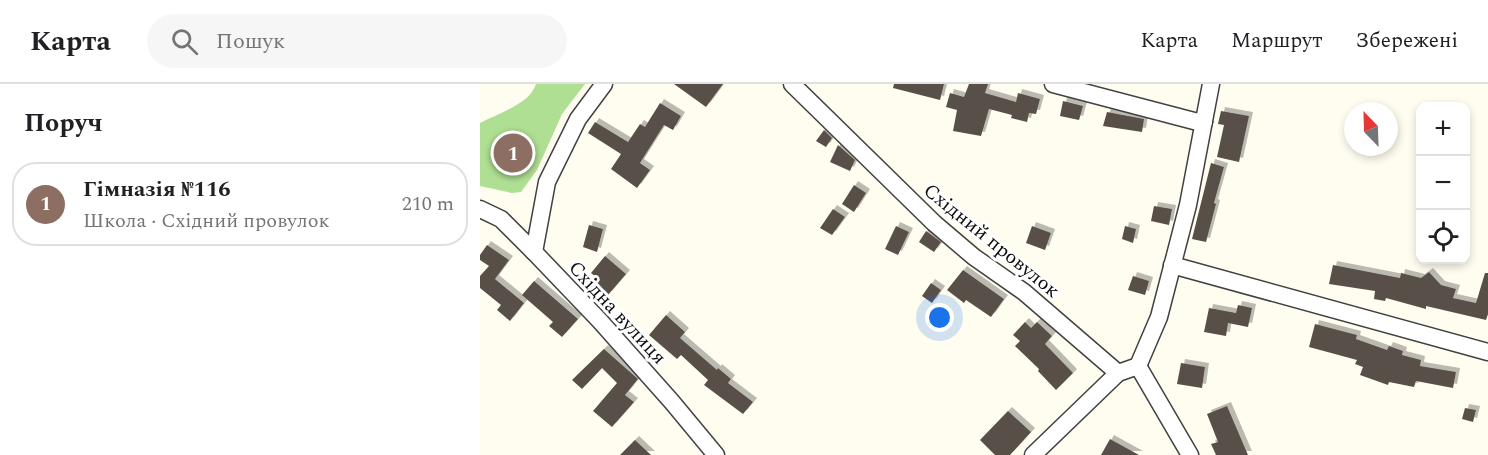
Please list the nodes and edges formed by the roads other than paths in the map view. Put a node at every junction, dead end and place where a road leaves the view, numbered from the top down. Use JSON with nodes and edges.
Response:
{"nodes":[{"id":1,"x":604,"y":84,"type":"edge"},
{"id":2,"x":792,"y":84,"type":"edge"},
{"id":3,"x":1053,"y":84,"type":"edge"},
{"id":4,"x":1211,"y":84,"type":"edge"},
{"id":5,"x":1204,"y":122,"type":"junction"},
{"id":6,"x":480,"y":209,"type":"edge"},
{"id":7,"x":534,"y":252,"type":"junction"},
{"id":8,"x":1172,"y":265,"type":"junction"},
{"id":9,"x":1488,"y":352,"type":"edge"},
{"id":10,"x":1138,"y":366,"type":"junction"},
{"id":11,"x":1118,"y":373,"type":"junction"},
{"id":12,"x":716,"y":455,"type":"edge"},
{"id":13,"x":1034,"y":455,"type":"edge"},
{"id":14,"x":1190,"y":455,"type":"edge"}],
"edges":[{"from":1,"to":7,"type":"street"},
{"from":2,"to":11,"type":"street","name":"Східний провулок"},
{"from":3,"to":5,"type":"street"},
{"from":4,"to":5,"type":"street"},
{"from":5,"to":8,"type":"street"},
{"from":6,"to":7,"type":"street","name":"Східна вулиця"},
{"from":7,"to":12,"type":"street","name":"Східна вулиця"},
{"from":8,"to":9,"type":"street"},
{"from":8,"to":10,"type":"street"},
{"from":10,"to":11,"type":"street"},
{"from":10,"to":14,"type":"street"},
{"from":11,"to":13,"type":"street"}]}
